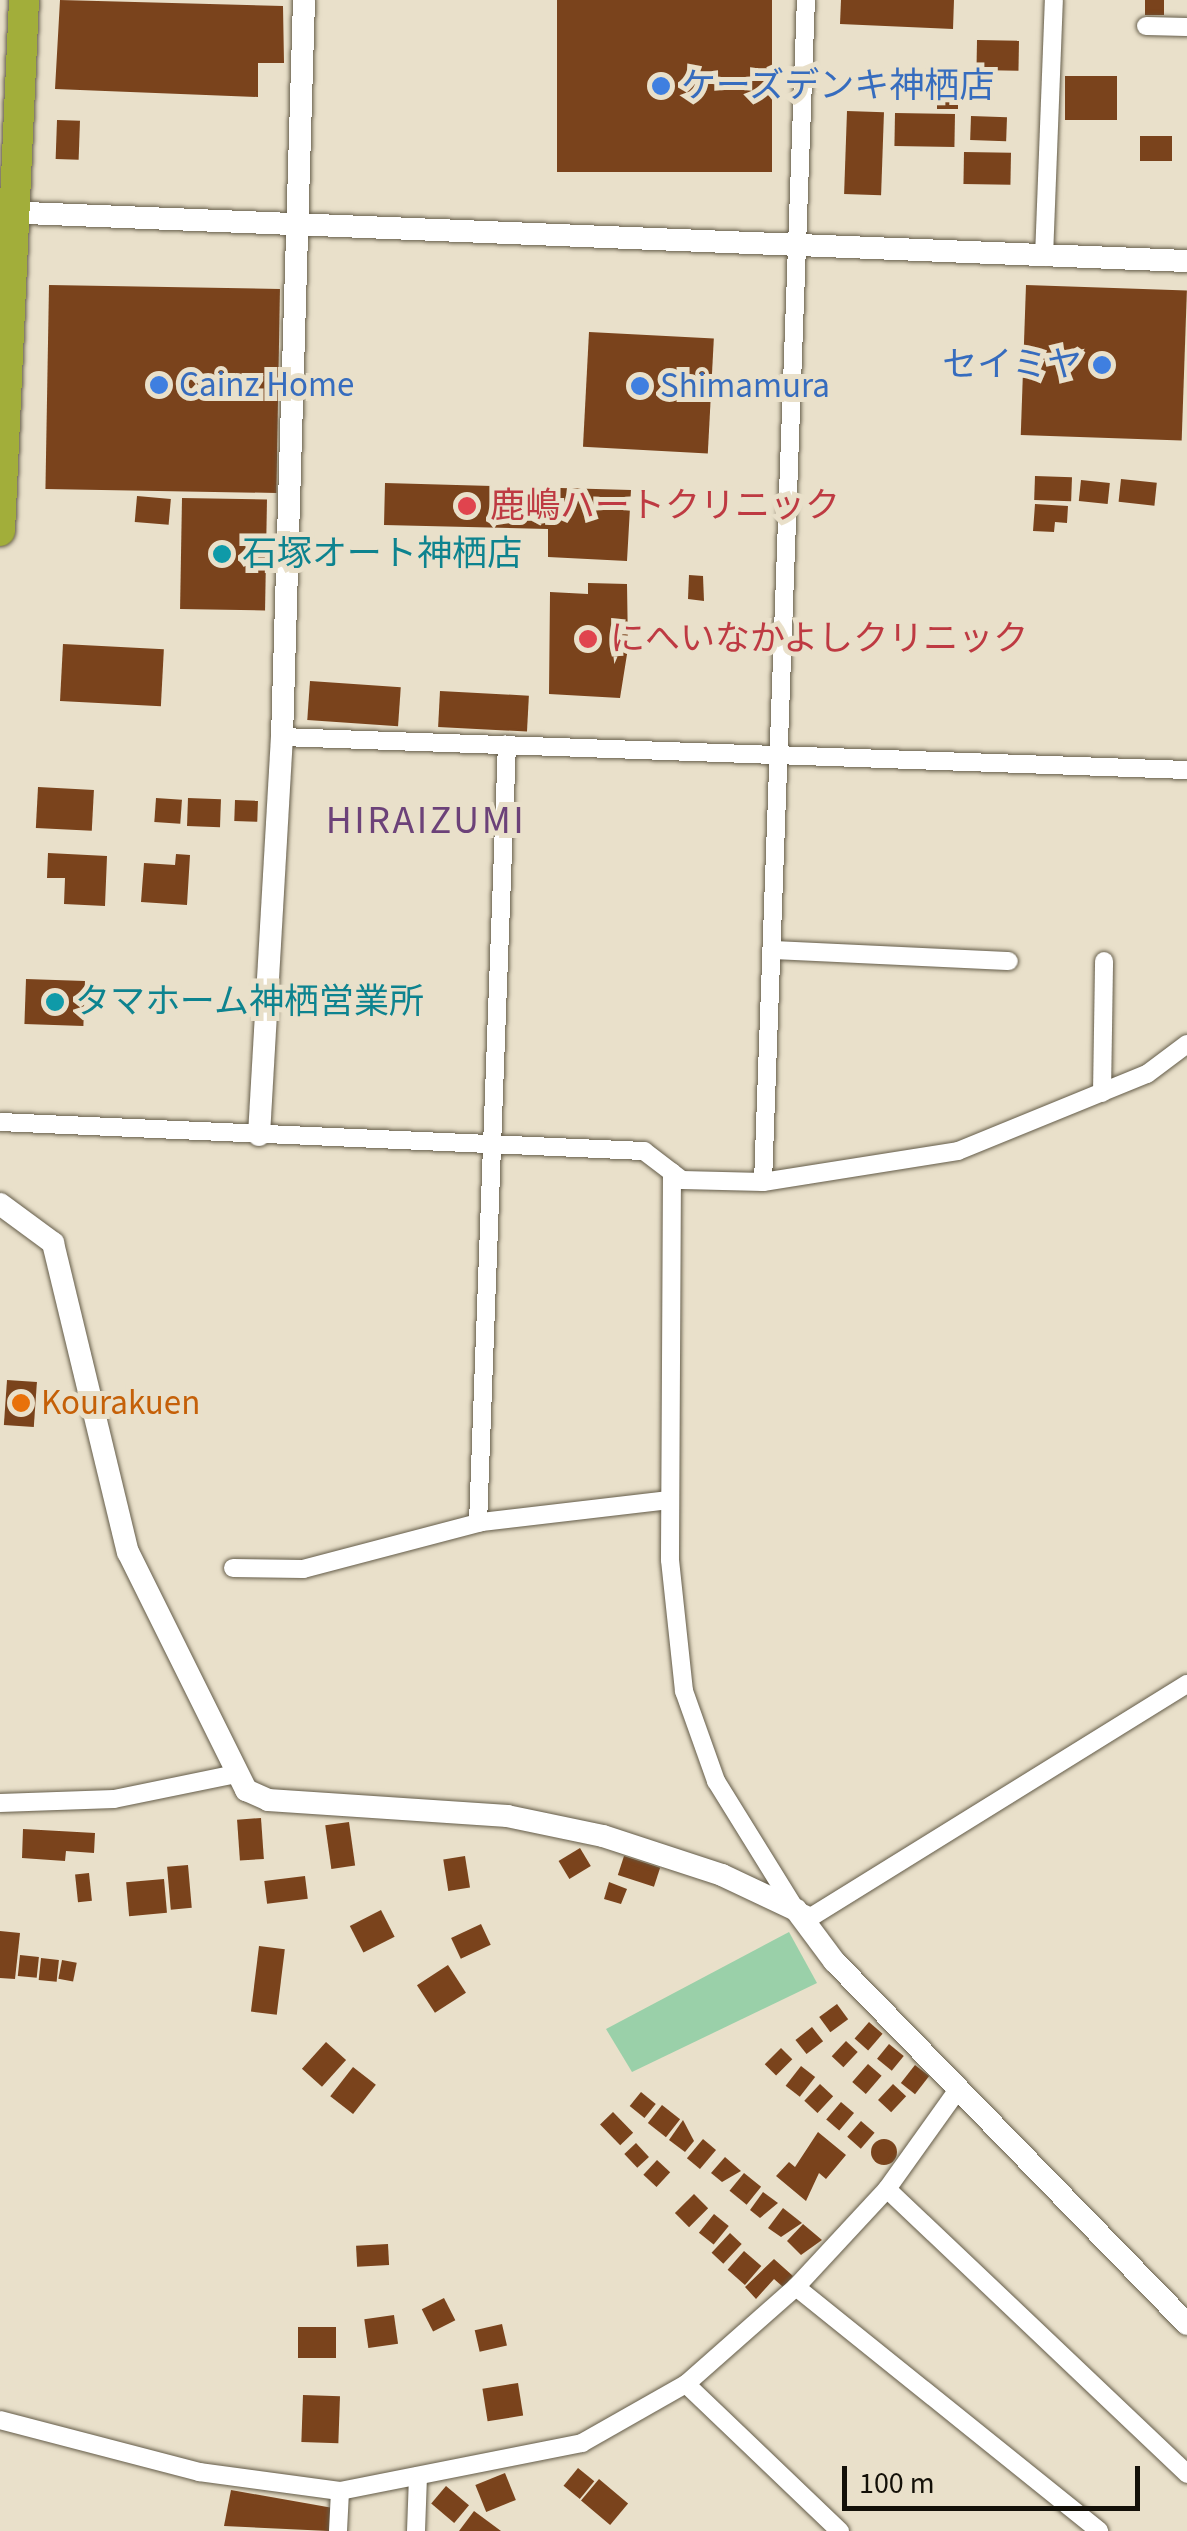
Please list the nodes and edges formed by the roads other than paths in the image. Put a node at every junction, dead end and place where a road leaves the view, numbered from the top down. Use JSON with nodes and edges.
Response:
{"nodes":[{"id":1,"x":24,"y":0,"type":"edge"},
{"id":2,"x":304,"y":0,"type":"edge"},
{"id":3,"x":806,"y":0,"type":"edge"},
{"id":4,"x":1054,"y":0,"type":"edge"},
{"id":5,"x":1146,"y":26,"type":"dead end"},
{"id":6,"x":1187,"y":26,"type":"edge"},
{"id":7,"x":7,"y":212,"type":"edge"},
{"id":8,"x":296,"y":228,"type":"junction"},
{"id":9,"x":796,"y":244,"type":"junction"},
{"id":10,"x":1044,"y":257,"type":"junction"},
{"id":11,"x":1187,"y":260,"type":"edge"},
{"id":12,"x":0,"y":531,"type":"edge"},
{"id":13,"x":282,"y":737,"type":"junction"},
{"id":14,"x":506,"y":745,"type":"junction"},
{"id":15,"x":779,"y":757,"type":"junction"},
{"id":16,"x":1187,"y":770,"type":"edge"},
{"id":17,"x":772,"y":950,"type":"junction"},
{"id":18,"x":1009,"y":961,"type":"dead end"},
{"id":19,"x":1104,"y":961,"type":"dead end"},
{"id":20,"x":1187,"y":1044,"type":"edge"},
{"id":21,"x":1102,"y":1092,"type":"junction"},
{"id":22,"x":0,"y":1122,"type":"edge"},
{"id":23,"x":259,"y":1135,"type":"junction"},
{"id":24,"x":491,"y":1144,"type":"junction"},
{"id":25,"x":672,"y":1172,"type":"junction"},
{"id":26,"x":763,"y":1182,"type":"junction"},
{"id":27,"x":0,"y":1204,"type":"edge"},
{"id":28,"x":669,"y":1500,"type":"junction"},
{"id":29,"x":478,"y":1523,"type":"junction"},
{"id":30,"x":233,"y":1568,"type":"dead end"},
{"id":31,"x":1187,"y":1684,"type":"edge"},
{"id":32,"x":236,"y":1774,"type":"junction"},
{"id":33,"x":0,"y":1804,"type":"edge"},
{"id":34,"x":796,"y":1910,"type":"junction"},
{"id":35,"x":959,"y":2088,"type":"junction"},
{"id":36,"x":886,"y":2189,"type":"junction"},
{"id":37,"x":796,"y":2287,"type":"junction"},
{"id":38,"x":1187,"y":2324,"type":"edge"},
{"id":39,"x":686,"y":2384,"type":"junction"},
{"id":40,"x":0,"y":2420,"type":"edge"},
{"id":41,"x":1187,"y":2474,"type":"edge"},
{"id":42,"x":418,"y":2476,"type":"junction"},
{"id":43,"x":340,"y":2490,"type":"junction"},
{"id":44,"x":338,"y":2531,"type":"edge"},
{"id":45,"x":416,"y":2531,"type":"edge"},
{"id":46,"x":840,"y":2531,"type":"edge"},
{"id":47,"x":1099,"y":2531,"type":"edge"}],
"edges":[{"from":1,"to":7,"type":"highway"},
{"from":2,"to":8,"type":"street"},
{"from":3,"to":9,"type":"street"},
{"from":4,"to":10,"type":"street"},
{"from":5,"to":6,"type":"street"},
{"from":7,"to":8,"type":"street"},
{"from":7,"to":12,"type":"highway"},
{"from":8,"to":9,"type":"street"},
{"from":8,"to":13,"type":"street"},
{"from":9,"to":10,"type":"street"},
{"from":9,"to":15,"type":"street"},
{"from":10,"to":11,"type":"street"},
{"from":13,"to":14,"type":"street"},
{"from":13,"to":23,"type":"street"},
{"from":14,"to":15,"type":"street"},
{"from":14,"to":24,"type":"street"},
{"from":15,"to":16,"type":"street"},
{"from":15,"to":17,"type":"street"},
{"from":17,"to":18,"type":"street"},
{"from":17,"to":26,"type":"street"},
{"from":19,"to":21,"type":"street"},
{"from":20,"to":21,"type":"street"},
{"from":21,"to":26,"type":"street"},
{"from":22,"to":23,"type":"street"},
{"from":23,"to":24,"type":"street"},
{"from":24,"to":25,"type":"street"},
{"from":24,"to":29,"type":"street"},
{"from":25,"to":26,"type":"street"},
{"from":25,"to":28,"type":"street"},
{"from":27,"to":32,"type":"street"},
{"from":28,"to":29,"type":"street"},
{"from":28,"to":34,"type":"street"},
{"from":29,"to":30,"type":"street"},
{"from":31,"to":34,"type":"street"},
{"from":32,"to":33,"type":"street"},
{"from":32,"to":34,"type":"street"},
{"from":34,"to":35,"type":"street"},
{"from":35,"to":36,"type":"street"},
{"from":35,"to":38,"type":"street"},
{"from":36,"to":37,"type":"street"},
{"from":36,"to":41,"type":"street"},
{"from":37,"to":39,"type":"street"},
{"from":37,"to":47,"type":"street"},
{"from":39,"to":42,"type":"street"},
{"from":39,"to":46,"type":"street"},
{"from":40,"to":43,"type":"street"},
{"from":42,"to":43,"type":"street"},
{"from":42,"to":45,"type":"street"},
{"from":43,"to":44,"type":"street"}]}
